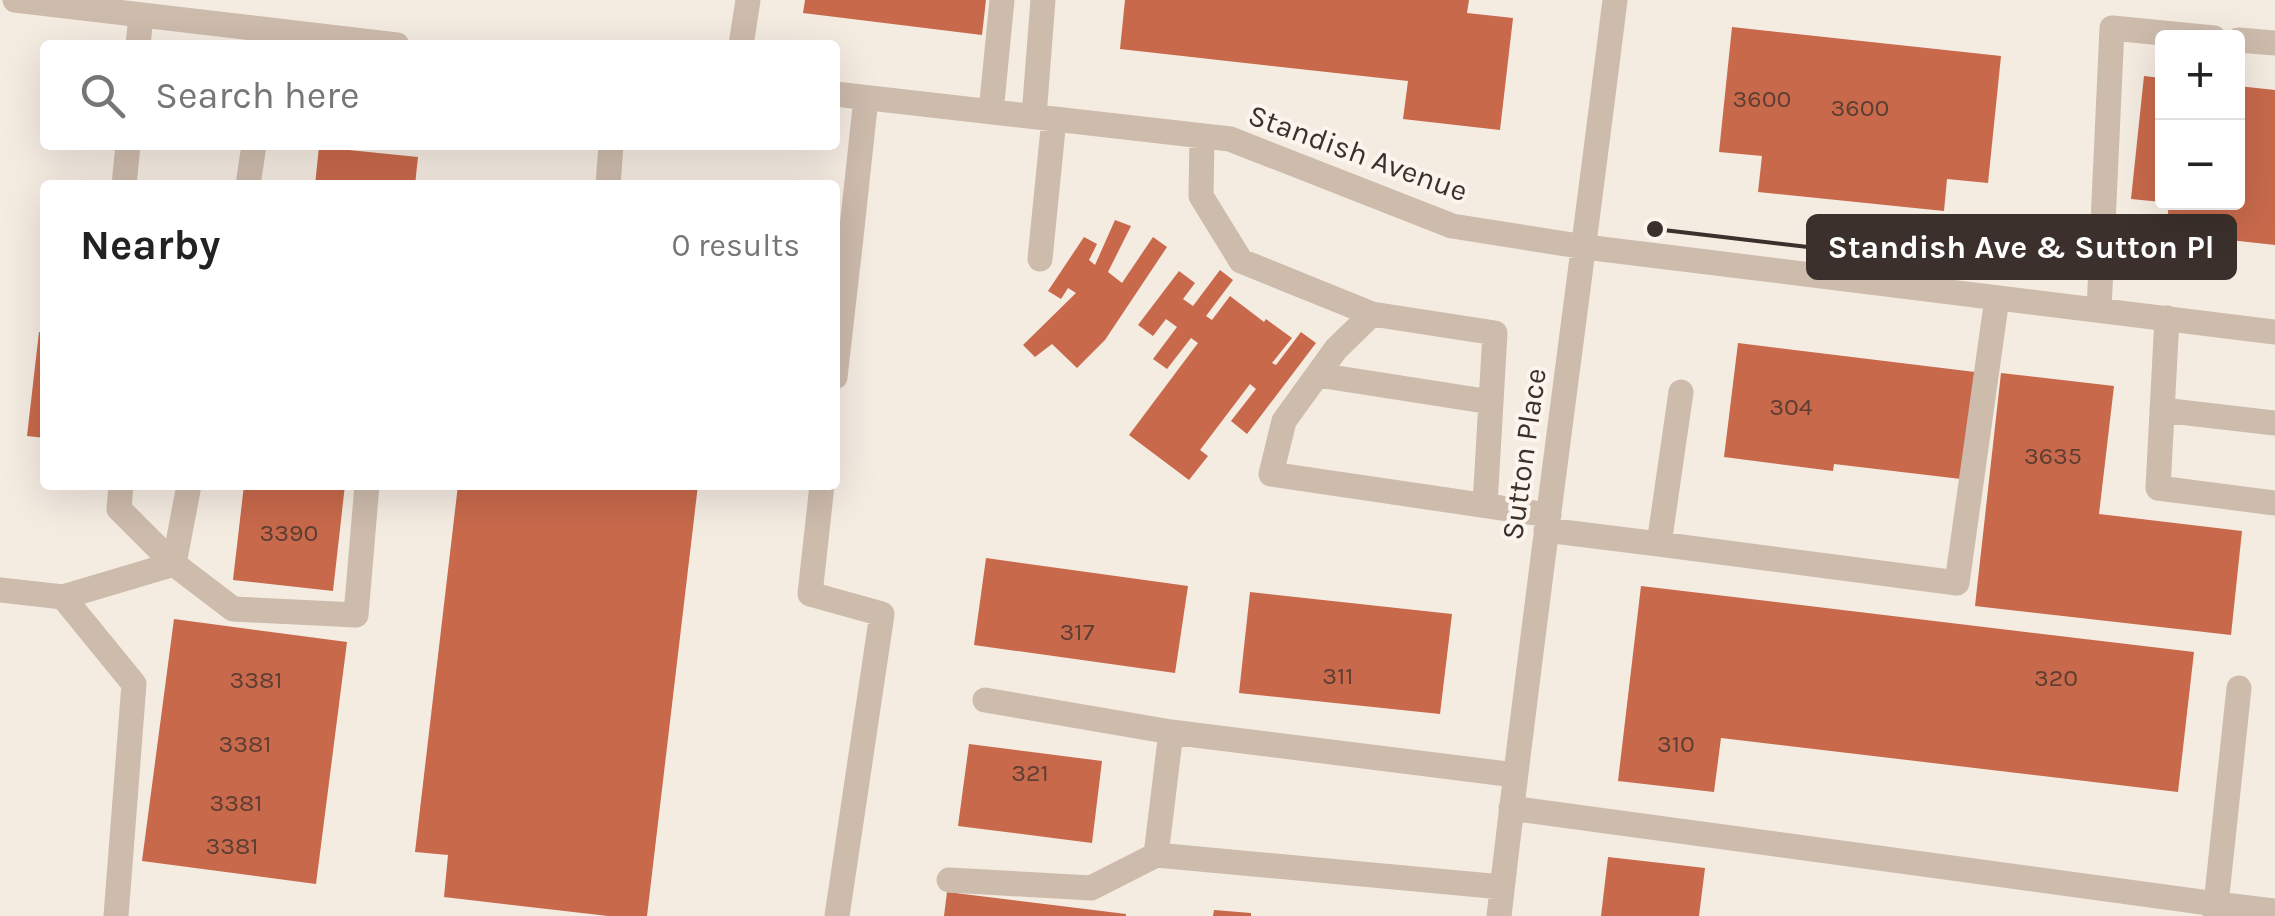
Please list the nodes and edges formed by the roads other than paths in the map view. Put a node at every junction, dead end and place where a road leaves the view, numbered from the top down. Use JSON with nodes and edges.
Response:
{"nodes":[{"id":1,"x":15,"y":0,"type":"edge"},
{"id":2,"x":748,"y":0,"type":"edge"},
{"id":3,"x":1002,"y":0,"type":"edge"},
{"id":4,"x":1043,"y":0,"type":"edge"},
{"id":5,"x":1615,"y":0,"type":"edge"},
{"id":6,"x":142,"y":16,"type":"junction"},
{"id":7,"x":2155,"y":32,"type":"edge"},
{"id":8,"x":270,"y":38,"type":"edge"},
{"id":9,"x":139,"y":40,"type":"edge"},
{"id":10,"x":306,"y":40,"type":"edge"},
{"id":11,"x":742,"y":40,"type":"edge"},
{"id":12,"x":2245,"y":41,"type":"edge"},
{"id":13,"x":2275,"y":43,"type":"edge"},
{"id":14,"x":840,"y":95,"type":"edge"},
{"id":15,"x":866,"y":98,"type":"junction"},
{"id":16,"x":991,"y":112,"type":"junction"},
{"id":17,"x":1044,"y":118,"type":"junction"},
{"id":18,"x":1202,"y":136,"type":"junction"},
{"id":19,"x":128,"y":150,"type":"edge"},
{"id":20,"x":253,"y":150,"type":"edge"},
{"id":21,"x":611,"y":150,"type":"edge"},
{"id":22,"x":124,"y":180,"type":"edge"},
{"id":23,"x":249,"y":180,"type":"edge"},
{"id":24,"x":608,"y":180,"type":"edge"},
{"id":25,"x":843,"y":236,"type":"edge"},
{"id":26,"x":1584,"y":247,"type":"junction"},
{"id":27,"x":1040,"y":259,"type":"dead end"},
{"id":28,"x":840,"y":289,"type":"edge"},
{"id":29,"x":1997,"y":298,"type":"junction"},
{"id":30,"x":2099,"y":310,"type":"junction"},
{"id":31,"x":1372,"y":314,"type":"junction"},
{"id":32,"x":2167,"y":318,"type":"junction"},
{"id":33,"x":2275,"y":332,"type":"edge"},
{"id":34,"x":1318,"y":375,"type":"junction"},
{"id":35,"x":1680,"y":392,"type":"dead end"},
{"id":36,"x":1491,"y":402,"type":"junction"},
{"id":37,"x":2162,"y":410,"type":"junction"},
{"id":38,"x":2275,"y":423,"type":"edge"},
{"id":39,"x":121,"y":490,"type":"edge"},
{"id":40,"x":189,"y":490,"type":"edge"},
{"id":41,"x":366,"y":490,"type":"edge"},
{"id":42,"x":821,"y":490,"type":"edge"},
{"id":43,"x":2275,"y":503,"type":"edge"},
{"id":44,"x":1484,"y":505,"type":"junction"},
{"id":45,"x":1547,"y":522,"type":"junction"},
{"id":46,"x":1660,"y":544,"type":"junction"},
{"id":47,"x":174,"y":564,"type":"junction"},
{"id":48,"x":0,"y":590,"type":"edge"},
{"id":49,"x":63,"y":597,"type":"junction"},
{"id":50,"x":2239,"y":688,"type":"dead end"},
{"id":51,"x":984,"y":700,"type":"dead end"},
{"id":52,"x":1171,"y":732,"type":"junction"},
{"id":53,"x":1515,"y":775,"type":"junction"},
{"id":54,"x":1511,"y":808,"type":"junction"},
{"id":55,"x":1156,"y":855,"type":"junction"},
{"id":56,"x":950,"y":880,"type":"dead end"},
{"id":57,"x":1502,"y":886,"type":"junction"},
{"id":58,"x":2216,"y":910,"type":"edge"},
{"id":59,"x":2275,"y":911,"type":"edge"},
{"id":60,"x":116,"y":916,"type":"edge"},
{"id":61,"x":838,"y":916,"type":"edge"},
{"id":62,"x":1499,"y":916,"type":"edge"}],
"edges":[{"from":1,"to":6,"type":"street"},
{"from":2,"to":11,"type":"street"},
{"from":3,"to":16,"type":"street"},
{"from":4,"to":17,"type":"street"},
{"from":5,"to":26,"type":"street","name":"Sutton Place"},
{"from":6,"to":8,"type":"street"},
{"from":6,"to":9,"type":"street"},
{"from":7,"to":30,"type":"street"},
{"from":8,"to":10,"type":"street"},
{"from":12,"to":13,"type":"street"},
{"from":14,"to":15,"type":"street","name":"Standish Avenue"},
{"from":15,"to":16,"type":"street","name":"Standish Avenue"},
{"from":15,"to":25,"type":"street"},
{"from":16,"to":17,"type":"street","name":"Standish Avenue"},
{"from":17,"to":18,"type":"street","name":"Standish Avenue"},
{"from":17,"to":27,"type":"street"},
{"from":18,"to":26,"type":"street","name":"Standish Avenue"},
{"from":18,"to":31,"type":"street"},
{"from":19,"to":22,"type":"street"},
{"from":20,"to":23,"type":"street"},
{"from":21,"to":24,"type":"street"},
{"from":25,"to":28,"type":"street"},
{"from":26,"to":29,"type":"street","name":"Standish Avenue"},
{"from":26,"to":45,"type":"street","name":"Sutton Place"},
{"from":29,"to":30,"type":"street","name":"Standish Avenue"},
{"from":29,"to":46,"type":"street"},
{"from":30,"to":32,"type":"street","name":"Standish Avenue"},
{"from":31,"to":34,"type":"street"},
{"from":31,"to":36,"type":"street"},
{"from":32,"to":33,"type":"street","name":"Standish Avenue"},
{"from":32,"to":37,"type":"street"},
{"from":34,"to":36,"type":"street"},
{"from":34,"to":44,"type":"street"},
{"from":35,"to":46,"type":"street"},
{"from":36,"to":44,"type":"street"},
{"from":37,"to":38,"type":"street"},
{"from":37,"to":43,"type":"street"},
{"from":39,"to":47,"type":"street"},
{"from":40,"to":47,"type":"street"},
{"from":41,"to":47,"type":"street"},
{"from":42,"to":61,"type":"street"},
{"from":44,"to":45,"type":"street"},
{"from":45,"to":46,"type":"street"},
{"from":45,"to":53,"type":"street","name":"Sutton Place"},
{"from":47,"to":49,"type":"street"},
{"from":48,"to":49,"type":"street"},
{"from":49,"to":60,"type":"street"},
{"from":50,"to":58,"type":"street"},
{"from":51,"to":52,"type":"street"},
{"from":52,"to":53,"type":"street"},
{"from":52,"to":55,"type":"street"},
{"from":53,"to":54,"type":"street","name":"Sutton Place"},
{"from":54,"to":57,"type":"street","name":"Sutton Place"},
{"from":54,"to":58,"type":"street"},
{"from":55,"to":56,"type":"street"},
{"from":55,"to":57,"type":"street"},
{"from":57,"to":62,"type":"street","name":"Sutton Place"},
{"from":58,"to":59,"type":"street"}]}
